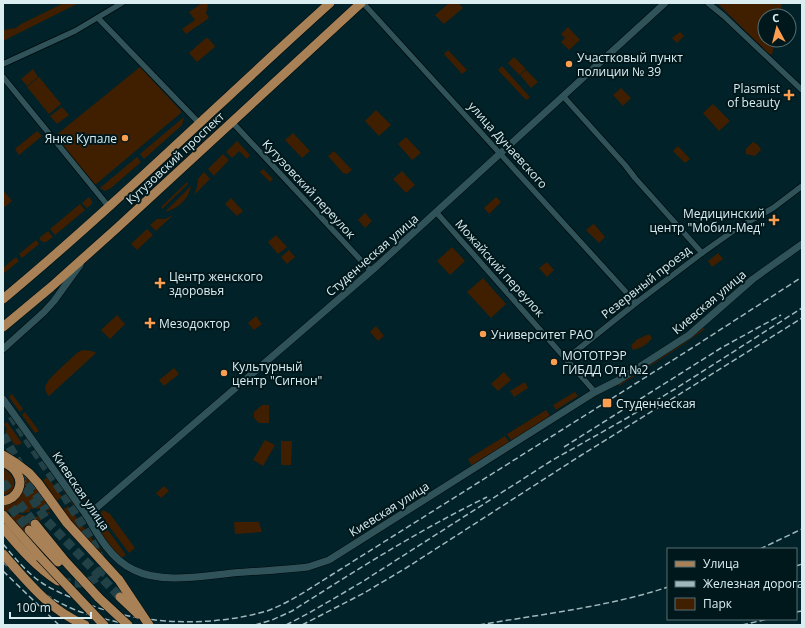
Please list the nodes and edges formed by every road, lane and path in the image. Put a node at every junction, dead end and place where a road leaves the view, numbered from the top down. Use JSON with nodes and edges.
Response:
{"nodes":[{"id":1,"x":122,"y":3,"type":"edge"},
{"id":2,"x":330,"y":3,"type":"edge"},
{"id":3,"x":362,"y":3,"type":"edge"},
{"id":4,"x":665,"y":3,"type":"edge"},
{"id":5,"x":708,"y":3,"type":"edge"},
{"id":6,"x":98,"y":18,"type":"junction"},
{"id":7,"x":3,"y":64,"type":"edge"},
{"id":8,"x":3,"y":77,"type":"edge"},
{"id":9,"x":802,"y":90,"type":"edge"},
{"id":10,"x":563,"y":96,"type":"junction"},
{"id":11,"x":232,"y":122,"type":"junction"},
{"id":12,"x":199,"y":123,"type":"junction"},
{"id":13,"x":501,"y":153,"type":"junction"},
{"id":14,"x":802,"y":186,"type":"edge"},
{"id":15,"x":109,"y":207,"type":"junction"},
{"id":16,"x":436,"y":212,"type":"junction"},
{"id":17,"x":802,"y":244,"type":"edge"},
{"id":18,"x":702,"y":253,"type":"junction"},
{"id":19,"x":86,"y":257,"type":"junction"},
{"id":20,"x":371,"y":271,"type":"junction"},
{"id":21,"x":3,"y":299,"type":"edge"},
{"id":22,"x":636,"y":303,"type":"junction"},
{"id":23,"x":3,"y":326,"type":"edge"},
{"id":24,"x":4,"y":348,"type":"edge"},
{"id":25,"x":566,"y":359,"type":"junction"},
{"id":26,"x":595,"y":392,"type":"junction"},
{"id":27,"x":3,"y":398,"type":"edge"},
{"id":28,"x":3,"y":455,"type":"edge"},
{"id":29,"x":3,"y":462,"type":"edge"},
{"id":30,"x":3,"y":501,"type":"edge"},
{"id":31,"x":3,"y":515,"type":"edge"},
{"id":32,"x":87,"y":516,"type":"junction"},
{"id":33,"x":32,"y":527,"type":"tunnel mouth"},
{"id":34,"x":3,"y":528,"type":"edge"},
{"id":35,"x":3,"y":554,"type":"edge"},
{"id":36,"x":58,"y":581,"type":"tunnel mouth"},
{"id":37,"x":120,"y":597,"type":"tunnel mouth"},
{"id":38,"x":85,"y":625,"type":"edge"},
{"id":39,"x":104,"y":625,"type":"edge"},
{"id":40,"x":128,"y":625,"type":"edge"},
{"id":41,"x":149,"y":625,"type":"edge"}],
"edges":[{"from":1,"to":6,"type":"street"},
{"from":2,"to":12,"type":"main road","name":"Кутузовский проспект"},
{"from":3,"to":11,"type":"main road","name":"Кутузовский проспект"},
{"from":3,"to":13,"type":"street","name":"улица Дунаевского"},
{"from":4,"to":10,"type":"street","name":"Студенческая улица"},
{"from":5,"to":9,"type":"street"},
{"from":6,"to":7,"type":"street"},
{"from":6,"to":12,"type":"street"},
{"from":8,"to":15,"type":"street"},
{"from":10,"to":13,"type":"street","name":"Студенческая улица"},
{"from":10,"to":18,"type":"street"},
{"from":11,"to":19,"type":"main road","name":"Кутузовский проспект"},
{"from":11,"to":20,"type":"street","name":"Кутузовский переулок"},
{"from":12,"to":15,"type":"main road","name":"Кутузовский проспект"},
{"from":13,"to":16,"type":"street","name":"Студенческая улица"},
{"from":13,"to":22,"type":"street","name":"улица Дунаевского"},
{"from":14,"to":18,"type":"street","name":"Резервный проезд"},
{"from":15,"to":21,"type":"main road","name":"Кутузовский проспект"},
{"from":16,"to":20,"type":"street","name":"Студенческая улица"},
{"from":16,"to":25,"type":"street","name":"Можайский переулок"},
{"from":17,"to":26,"type":"street","name":"Киевская улица"},
{"from":18,"to":22,"type":"street","name":"Резервный проезд"},
{"from":19,"to":23,"type":"main road","name":"Кутузовский проспект"},
{"from":19,"to":24,"type":"street"},
{"from":20,"to":32,"type":"street","name":"Студенческая улица"},
{"from":22,"to":25,"type":"street","name":"Резервный проезд"},
{"from":25,"to":26,"type":"street","name":"Можайский переулок"},
{"from":26,"to":32,"type":"street","name":"Киевская улица"},
{"from":27,"to":32,"type":"street","name":"Киевская улица"},
{"from":28,"to":41,"type":"main road","bridge":true},
{"from":29,"to":30,"type":"main road"},
{"from":31,"to":39,"type":"main road","bridge":true},
{"from":33,"to":40,"type":"main road","bridge":true},
{"from":34,"to":36,"type":"main road"},
{"from":35,"to":38,"type":"main road","bridge":true},
{"from":37,"to":41,"type":"main road","bridge":true}]}
